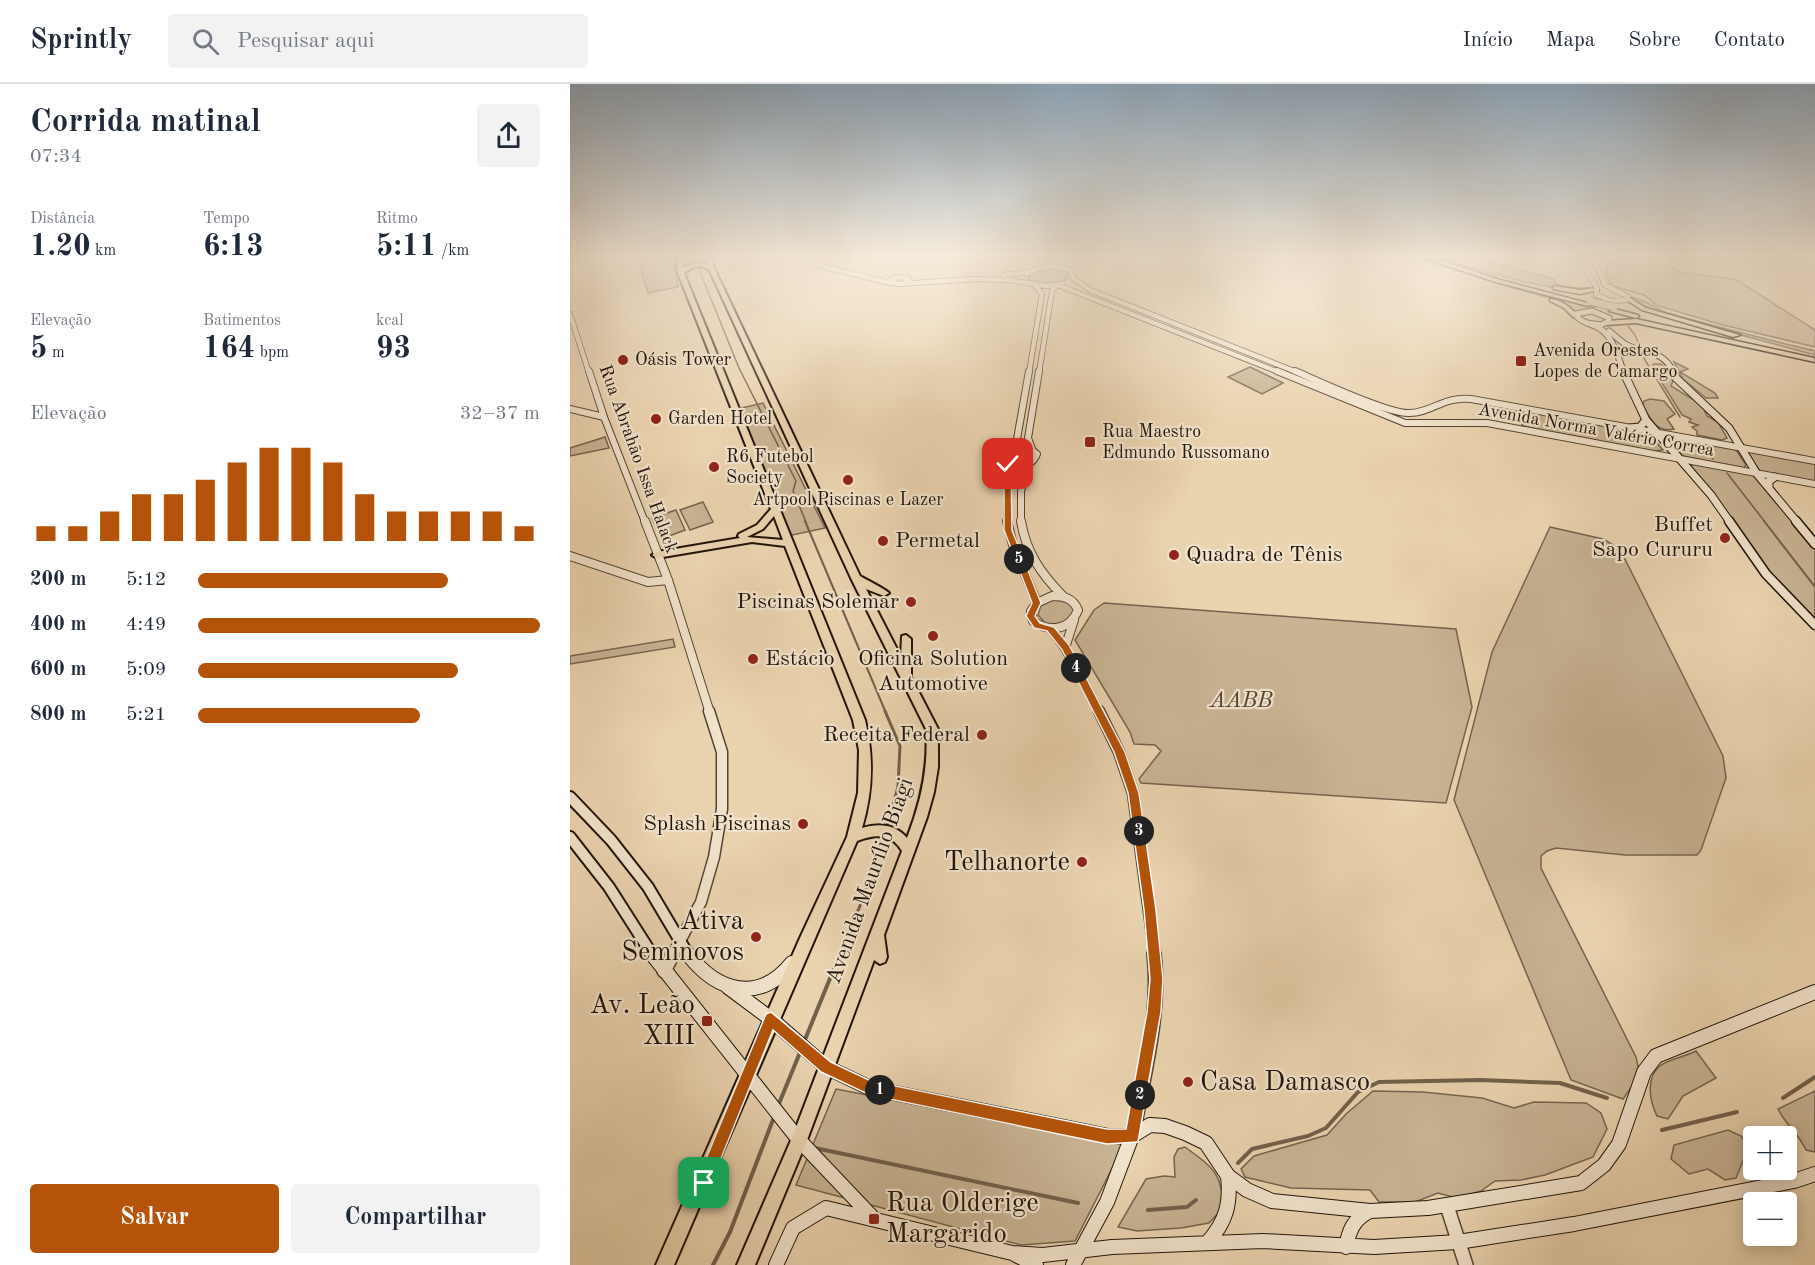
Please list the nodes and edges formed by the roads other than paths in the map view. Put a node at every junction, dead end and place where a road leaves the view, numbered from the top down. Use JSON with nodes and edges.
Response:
{"nodes":[{"id":1,"x":695,"y":310,"type":"edge"},
{"id":2,"x":731,"y":310,"type":"edge"},
{"id":3,"x":1125,"y":310,"type":"edge"},
{"id":4,"x":1140,"y":310,"type":"edge"},
{"id":5,"x":1569,"y":310,"type":"edge"},
{"id":6,"x":1580,"y":310,"type":"edge"},
{"id":7,"x":1603,"y":310,"type":"edge"},
{"id":8,"x":1608,"y":310,"type":"edge"},
{"id":9,"x":1613,"y":310,"type":"edge"},
{"id":10,"x":1648,"y":310,"type":"edge"},
{"id":11,"x":1040,"y":311,"type":"joint"},
{"id":12,"x":1049,"y":311,"type":"joint"},
{"id":13,"x":1610,"y":313,"type":"junction"},
{"id":14,"x":570,"y":314,"type":"edge"},
{"id":15,"x":1575,"y":316,"type":"junction"},
{"id":16,"x":1587,"y":323,"type":"junction"},
{"id":17,"x":1190,"y":330,"type":"junction"},
{"id":18,"x":1183,"y":333,"type":"junction"},
{"id":19,"x":1033,"y":351,"type":"junction"},
{"id":20,"x":1042,"y":351,"type":"junction"},
{"id":21,"x":1815,"y":359,"type":"edge"},
{"id":22,"x":1294,"y":371,"type":"junction"},
{"id":23,"x":1286,"y":376,"type":"junction"},
{"id":24,"x":1338,"y":388,"type":"junction"},
{"id":25,"x":1331,"y":393,"type":"junction"},
{"id":26,"x":570,"y":409,"type":"edge"},
{"id":27,"x":1422,"y":413,"type":"junction"},
{"id":28,"x":604,"y":417,"type":"junction"},
{"id":29,"x":1021,"y":417,"type":"junction"},
{"id":30,"x":1032,"y":417,"type":"junction"},
{"id":31,"x":1646,"y":420,"type":"junction"},
{"id":32,"x":1433,"y":426,"type":"junction"},
{"id":33,"x":1630,"y":428,"type":"junction"},
{"id":34,"x":1656,"y":432,"type":"junction"},
{"id":35,"x":1740,"y":448,"type":"junction"},
{"id":36,"x":1032,"y":449,"type":"junction"},
{"id":37,"x":1010,"y":450,"type":"junction"},
{"id":38,"x":1683,"y":460,"type":"junction"},
{"id":39,"x":1815,"y":461,"type":"edge"},
{"id":40,"x":1008,"y":464,"type":"junction"},
{"id":41,"x":1029,"y":464,"type":"junction"},
{"id":42,"x":1757,"y":474,"type":"junction"},
{"id":43,"x":1775,"y":477,"type":"junction"},
{"id":44,"x":1815,"y":484,"type":"edge"},
{"id":45,"x":1769,"y":486,"type":"junction"},
{"id":46,"x":776,"y":509,"type":"junction"},
{"id":47,"x":767,"y":520,"type":"junction"},
{"id":48,"x":1020,"y":528,"type":"junction"},
{"id":49,"x":1008,"y":530,"type":"junction"},
{"id":50,"x":773,"y":540,"type":"junction"},
{"id":51,"x":723,"y":542,"type":"junction"},
{"id":52,"x":788,"y":543,"type":"junction"},
{"id":53,"x":1815,"y":544,"type":"edge"},
{"id":54,"x":657,"y":555,"type":"junction"},
{"id":55,"x":570,"y":556,"type":"edge"},
{"id":56,"x":856,"y":578,"type":"junction"},
{"id":57,"x":668,"y":580,"type":"junction"},
{"id":58,"x":884,"y":593,"type":"dead end"},
{"id":59,"x":1063,"y":596,"type":"junction"},
{"id":60,"x":1037,"y":603,"type":"junction"},
{"id":61,"x":1075,"y":619,"type":"junction"},
{"id":62,"x":1815,"y":626,"type":"edge"},
{"id":63,"x":1051,"y":629,"type":"junction"},
{"id":64,"x":906,"y":639,"type":"dead end"},
{"id":65,"x":1065,"y":648,"type":"junction"},
{"id":66,"x":906,"y":679,"type":"junction"},
{"id":67,"x":570,"y":797,"type":"edge"},
{"id":68,"x":570,"y":837,"type":"edge"},
{"id":69,"x":853,"y":837,"type":"junction"},
{"id":70,"x":909,"y":851,"type":"junction"},
{"id":71,"x":877,"y":936,"type":"junction"},
{"id":72,"x":681,"y":943,"type":"junction"},
{"id":73,"x":799,"y":954,"type":"junction"},
{"id":74,"x":880,"y":957,"type":"dead end"},
{"id":75,"x":664,"y":971,"type":"junction"},
{"id":76,"x":728,"y":987,"type":"junction"},
{"id":77,"x":1815,"y":992,"type":"edge"},
{"id":78,"x":771,"y":1018,"type":"junction"},
{"id":79,"x":826,"y":1067,"type":"junction"},
{"id":80,"x":747,"y":1077,"type":"junction"},
{"id":81,"x":1132,"y":1136,"type":"junction"},
{"id":82,"x":799,"y":1140,"type":"junction"},
{"id":83,"x":1815,"y":1174,"type":"edge"},
{"id":84,"x":1228,"y":1176,"type":"junction"},
{"id":85,"x":1447,"y":1206,"type":"junction"},
{"id":86,"x":1370,"y":1210,"type":"junction"},
{"id":87,"x":874,"y":1219,"type":"junction"},
{"id":88,"x":1458,"y":1242,"type":"junction"},
{"id":89,"x":1207,"y":1243,"type":"junction"},
{"id":90,"x":1346,"y":1247,"type":"junction"},
{"id":91,"x":1081,"y":1251,"type":"junction"},
{"id":92,"x":1012,"y":1253,"type":"junction"},
{"id":93,"x":665,"y":1265,"type":"edge"},
{"id":94,"x":746,"y":1265,"type":"edge"},
{"id":95,"x":776,"y":1265,"type":"edge"},
{"id":96,"x":1036,"y":1265,"type":"edge"},
{"id":97,"x":1073,"y":1265,"type":"edge"},
{"id":98,"x":1466,"y":1265,"type":"edge"}],
"edges":[{"from":1,"to":46,"type":"main road","name":"Avenida Maurílio Biagi"},
{"from":2,"to":56,"type":"main road","name":"Avenida Maurílio Biagi"},
{"from":3,"to":18,"type":"street","name":"Avenida Norma Valério Correa"},
{"from":4,"to":17,"type":"street"},
{"from":5,"to":15,"type":"highway"},
{"from":6,"to":15,"type":"main road"},
{"from":7,"to":13,"type":"highway","bridge":true},
{"from":8,"to":13,"type":"street"},
{"from":9,"to":13,"type":"street"},
{"from":10,"to":21,"type":"highway"},
{"from":11,"to":12,"type":"street"},
{"from":11,"to":19,"type":"street"},
{"from":12,"to":20,"type":"street"},
{"from":13,"to":16,"type":"main road"},
{"from":13,"to":21,"type":"highway"},
{"from":13,"to":21,"type":"highway"},
{"from":13,"to":35,"type":"main road"},
{"from":14,"to":28,"type":"street","name":"Rua Abrahão Issa Halack"},
{"from":15,"to":16,"type":"main road"},
{"from":16,"to":31,"type":"main road"},
{"from":17,"to":18,"type":"street"},
{"from":17,"to":22,"type":"street"},
{"from":18,"to":23,"type":"street","name":"Avenida Norma Valério Correa"},
{"from":19,"to":20,"type":"street"},
{"from":19,"to":29,"type":"street"},
{"from":20,"to":30,"type":"street"},
{"from":22,"to":23,"type":"street"},
{"from":22,"to":24,"type":"street"},
{"from":23,"to":25,"type":"street","name":"Avenida Norma Valério Correa"},
{"from":24,"to":25,"type":"street"},
{"from":24,"to":27,"type":"street"},
{"from":25,"to":32,"type":"street","name":"Avenida Norma Valério Correa"},
{"from":26,"to":28,"type":"street"},
{"from":27,"to":32,"type":"street"},
{"from":27,"to":33,"type":"street","name":"Avenida Norma Valério Correa"},
{"from":28,"to":54,"type":"street","name":"Rua Abrahão Issa Halack"},
{"from":29,"to":30,"type":"street"},
{"from":29,"to":37,"type":"street"},
{"from":30,"to":36,"type":"street"},
{"from":31,"to":33,"type":"main road"},
{"from":31,"to":34,"type":"main road"},
{"from":32,"to":38,"type":"street","name":"Avenida Norma Valério Correa"},
{"from":33,"to":34,"type":"street","name":"Avenida Norma Valério Correa"},
{"from":34,"to":35,"type":"street","name":"Avenida Norma Valério Correa"},
{"from":34,"to":38,"type":"main road"},
{"from":35,"to":39,"type":"street","name":"Avenida Norma Valério Correa"},
{"from":35,"to":42,"type":"main road"},
{"from":36,"to":37,"type":"street"},
{"from":36,"to":41,"type":"street"},
{"from":37,"to":40,"type":"street"},
{"from":38,"to":42,"type":"street","name":"Avenida Norma Valério Correa"},
{"from":38,"to":62,"type":"main road"},
{"from":40,"to":41,"type":"street"},
{"from":40,"to":49,"type":"street"},
{"from":41,"to":48,"type":"street"},
{"from":42,"to":43,"type":"street","name":"Avenida Norma Valério Correa"},
{"from":42,"to":45,"type":"main road"},
{"from":43,"to":44,"type":"street","name":"Avenida Norma Valério Correa"},
{"from":43,"to":45,"type":"main road"},
{"from":45,"to":53,"type":"main road"},
{"from":46,"to":47,"type":"main road"},
{"from":46,"to":52,"type":"main road","name":"Avenida Maurílio Biagi"},
{"from":47,"to":50,"type":"main road"},
{"from":47,"to":51,"type":"main road"},
{"from":48,"to":49,"type":"street"},
{"from":48,"to":59,"type":"street"},
{"from":49,"to":60,"type":"street"},
{"from":50,"to":51,"type":"main road"},
{"from":50,"to":52,"type":"main road"},
{"from":51,"to":54,"type":"main road"},
{"from":52,"to":69,"type":"main road","name":"Avenida Maurílio Biagi"},
{"from":54,"to":57,"type":"street","name":"Rua Abrahão Issa Halack"},
{"from":55,"to":57,"type":"street"},
{"from":56,"to":58,"type":"main road"},
{"from":56,"to":66,"type":"main road","name":"Avenida Maurílio Biagi"},
{"from":57,"to":72,"type":"street","name":"Rua Abrahão Issa Halack"},
{"from":59,"to":60,"type":"street"},
{"from":59,"to":61,"type":"street"},
{"from":60,"to":63,"type":"street"},
{"from":61,"to":63,"type":"street"},
{"from":61,"to":65,"type":"street"},
{"from":63,"to":65,"type":"street"},
{"from":64,"to":66,"type":"main road"},
{"from":65,"to":81,"type":"street"},
{"from":66,"to":70,"type":"main road","name":"Avenida Maurílio Biagi"},
{"from":67,"to":72,"type":"main road"},
{"from":68,"to":75,"type":"main road"},
{"from":69,"to":70,"type":"main road"},
{"from":69,"to":73,"type":"main road","name":"Avenida Maurílio Biagi"},
{"from":70,"to":71,"type":"main road","name":"Avenida Maurílio Biagi"},
{"from":71,"to":74,"type":"main road"},
{"from":71,"to":79,"type":"main road","name":"Avenida Maurílio Biagi"},
{"from":72,"to":75,"type":"street","name":"Rua Abrahão Issa Halack"},
{"from":72,"to":76,"type":"main road"},
{"from":73,"to":76,"type":"main road"},
{"from":73,"to":78,"type":"main road","name":"Avenida Maurílio Biagi"},
{"from":75,"to":80,"type":"main road"},
{"from":76,"to":78,"type":"main road"},
{"from":77,"to":85,"type":"main road"},
{"from":78,"to":79,"type":"main road"},
{"from":78,"to":80,"type":"main road","name":"Avenida Maurílio Biagi"},
{"from":79,"to":81,"type":"main road"},
{"from":79,"to":82,"type":"main road","name":"Avenida Maurílio Biagi"},
{"from":80,"to":82,"type":"main road"},
{"from":80,"to":93,"type":"main road","name":"Avenida Maurílio Biagi"},
{"from":81,"to":84,"type":"main road"},
{"from":81,"to":91,"type":"main road"},
{"from":82,"to":87,"type":"main road"},
{"from":82,"to":94,"type":"main road","name":"Avenida Maurílio Biagi"},
{"from":83,"to":88,"type":"main road"},
{"from":84,"to":86,"type":"main road"},
{"from":84,"to":89,"type":"main road"},
{"from":85,"to":86,"type":"main road"},
{"from":85,"to":88,"type":"street"},
{"from":86,"to":90,"type":"main road"},
{"from":87,"to":92,"type":"main road"},
{"from":87,"to":95,"type":"main road"},
{"from":88,"to":90,"type":"main road"},
{"from":88,"to":98,"type":"street"},
{"from":89,"to":90,"type":"main road"},
{"from":89,"to":91,"type":"main road"},
{"from":91,"to":92,"type":"main road"},
{"from":91,"to":97,"type":"main road"},
{"from":92,"to":96,"type":"main road"}]}
